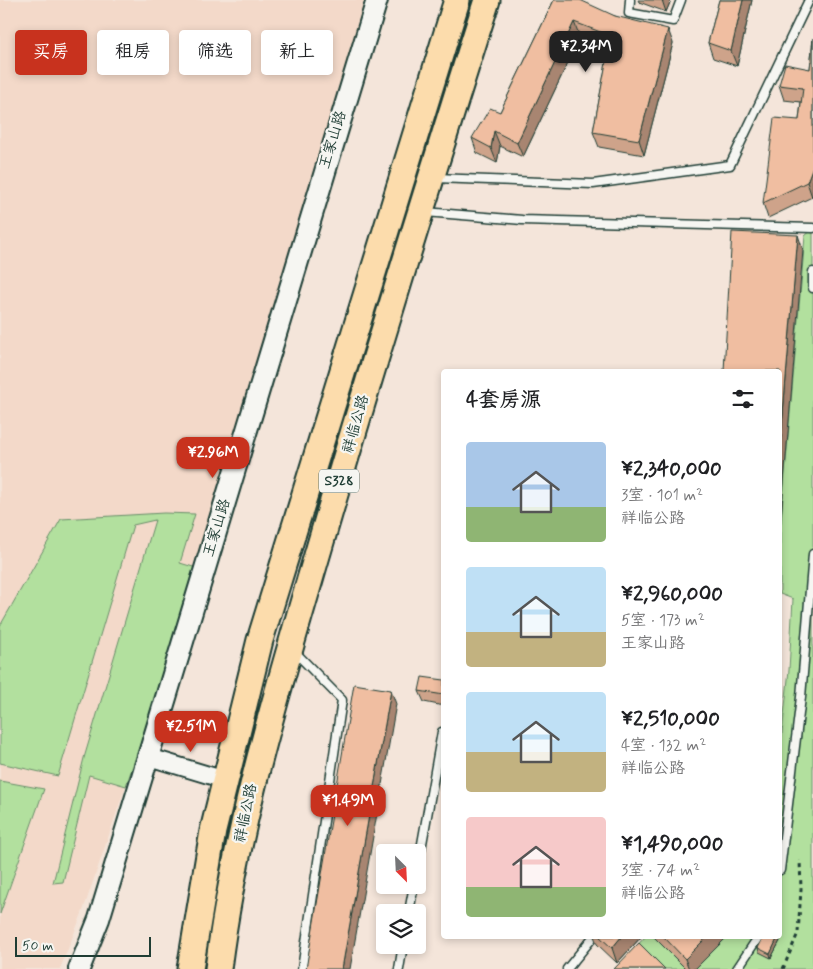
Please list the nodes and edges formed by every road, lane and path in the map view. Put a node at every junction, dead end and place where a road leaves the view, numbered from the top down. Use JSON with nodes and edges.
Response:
{"nodes":[{"id":1,"x":377,"y":0,"type":"edge"},
{"id":2,"x":457,"y":0,"type":"edge"},
{"id":3,"x":486,"y":0,"type":"edge"},
{"id":4,"x":630,"y":0,"type":"edge"},
{"id":5,"x":681,"y":0,"type":"edge"},
{"id":6,"x":809,"y":0,"type":"edge"},
{"id":7,"x":430,"y":178,"type":"junction"},
{"id":8,"x":420,"y":211,"type":"junction"},
{"id":9,"x":813,"y":228,"type":"edge"},
{"id":10,"x":813,"y":272,"type":"edge"},
{"id":11,"x":813,"y":288,"type":"edge"},
{"id":12,"x":813,"y":554,"type":"edge"},
{"id":13,"x":290,"y":648,"type":"junction"},
{"id":14,"x":441,"y":738,"type":"edge"},
{"id":15,"x":149,"y":757,"type":"junction"},
{"id":16,"x":225,"y":780,"type":"junction"},
{"id":17,"x":422,"y":844,"type":"edge"},
{"id":18,"x":782,"y":854,"type":"edge"},
{"id":19,"x":800,"y":860,"type":"dead end"},
{"id":20,"x":592,"y":939,"type":"edge"},
{"id":21,"x":757,"y":939,"type":"edge"},
{"id":22,"x":402,"y":954,"type":"edge"},
{"id":23,"x":79,"y":969,"type":"edge"},
{"id":24,"x":190,"y":969,"type":"edge"},
{"id":25,"x":218,"y":969,"type":"edge"},
{"id":26,"x":302,"y":969,"type":"edge"},
{"id":27,"x":399,"y":969,"type":"edge"},
{"id":28,"x":567,"y":969,"type":"edge"},
{"id":29,"x":737,"y":969,"type":"edge"},
{"id":30,"x":783,"y":969,"type":"edge"}],
"edges":[{"from":1,"to":15,"type":"street","name":"王家山路"},
{"from":2,"to":16,"type":"main road","name":"祥临公路","number":"S328"},
{"from":3,"to":7,"type":"main road","name":"祥临公路","number":"S328"},
{"from":4,"to":5,"type":"lane"},
{"from":6,"to":7,"type":"lane"},
{"from":7,"to":8,"type":"main road","name":"祥临公路","number":"S328"},
{"from":8,"to":9,"type":"lane"},
{"from":8,"to":13,"type":"main road","name":"祥临公路","number":"S328"},
{"from":10,"to":11,"type":"lane"},
{"from":12,"to":18,"type":"lane"},
{"from":13,"to":25,"type":"main road","name":"祥临公路","number":"S328"},
{"from":13,"to":26,"type":"lane"},
{"from":14,"to":17,"type":"lane"},
{"from":15,"to":16,"type":"street"},
{"from":15,"to":23,"type":"street","name":"王家山路"},
{"from":16,"to":24,"type":"main road","name":"祥临公路","number":"S328"},
{"from":19,"to":30,"type":"path"},
{"from":20,"to":28,"type":"lane"},
{"from":21,"to":29,"type":"lane"},
{"from":22,"to":27,"type":"lane"}]}
